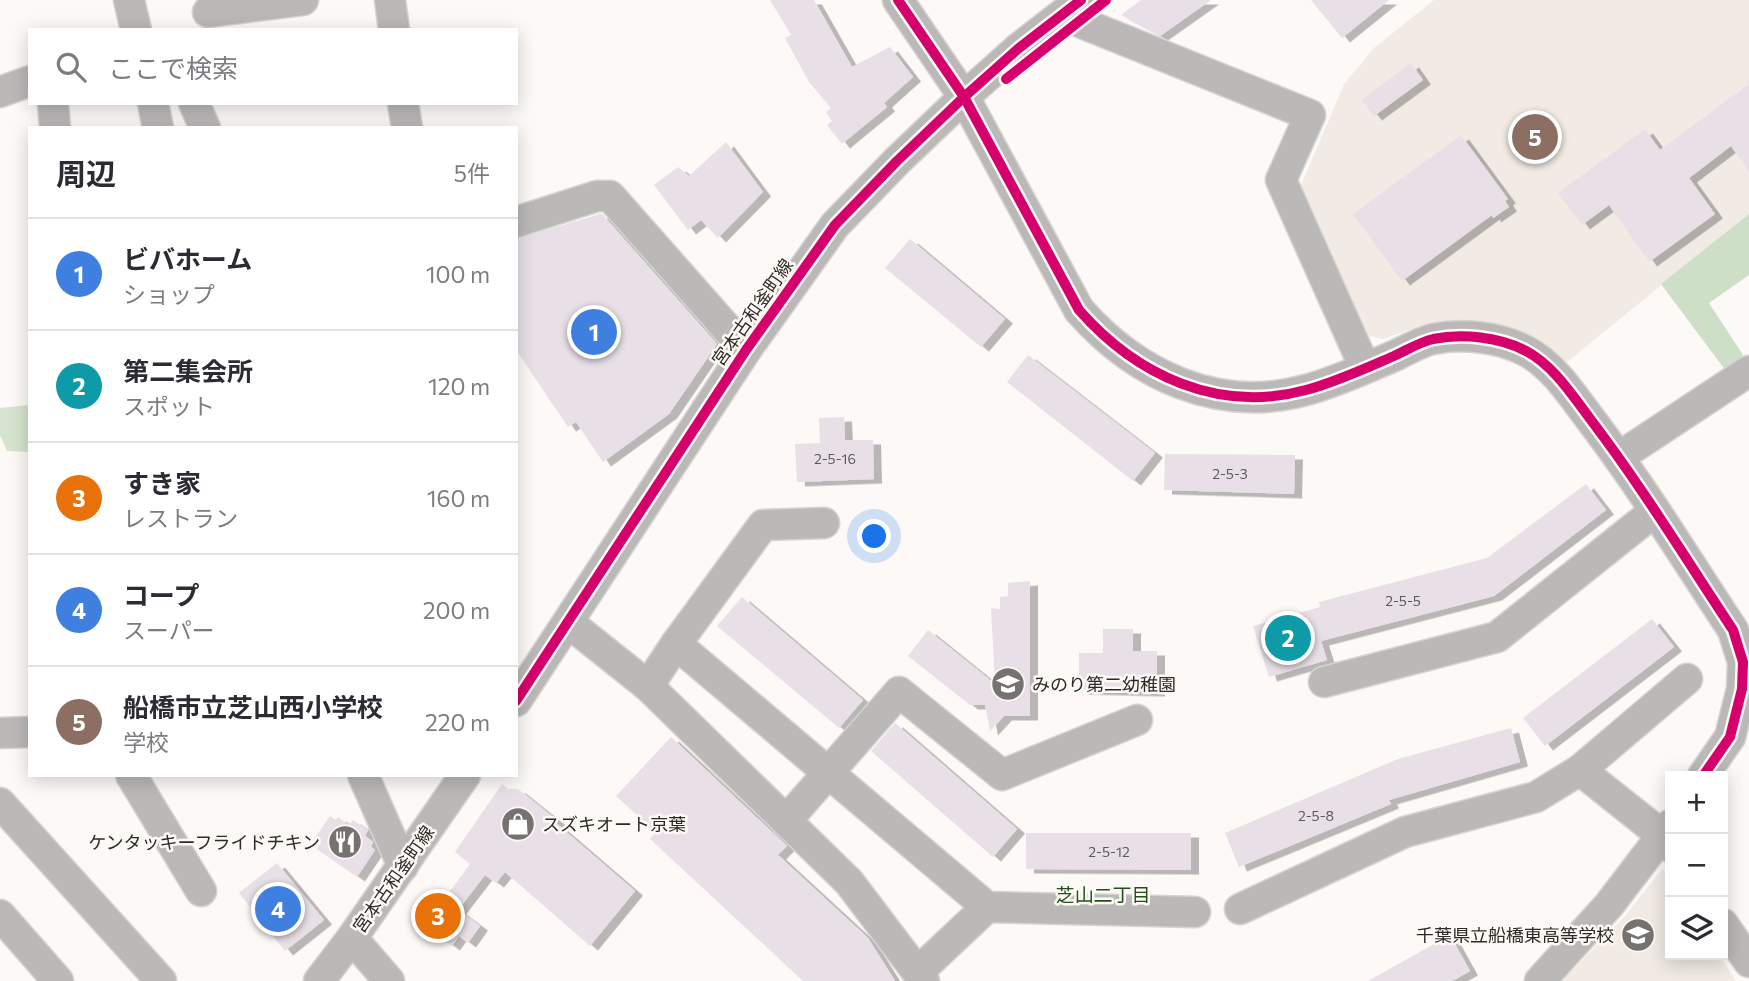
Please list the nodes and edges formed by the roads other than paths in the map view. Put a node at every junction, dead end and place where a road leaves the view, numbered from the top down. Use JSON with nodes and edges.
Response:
{"nodes":[{"id":1,"x":129,"y":0,"type":"edge"},
{"id":2,"x":303,"y":0,"type":"edge"},
{"id":3,"x":390,"y":0,"type":"edge"},
{"id":4,"x":898,"y":0,"type":"edge"},
{"id":5,"x":1072,"y":8,"type":"edge"},
{"id":6,"x":208,"y":12,"type":"dead end"},
{"id":7,"x":136,"y":28,"type":"edge"},
{"id":8,"x":394,"y":28,"type":"edge"},
{"id":9,"x":28,"y":82,"type":"edge"},
{"id":10,"x":0,"y":92,"type":"edge"},
{"id":11,"x":964,"y":97,"type":"junction"},
{"id":12,"x":53,"y":105,"type":"edge"},
{"id":13,"x":153,"y":105,"type":"edge"},
{"id":14,"x":195,"y":105,"type":"edge"},
{"id":15,"x":403,"y":105,"type":"edge"},
{"id":16,"x":55,"y":126,"type":"edge"},
{"id":17,"x":158,"y":126,"type":"edge"},
{"id":18,"x":204,"y":126,"type":"edge"},
{"id":19,"x":407,"y":126,"type":"edge"},
{"id":20,"x":518,"y":221,"type":"edge"},
{"id":21,"x":746,"y":350,"type":"junction"},
{"id":22,"x":1365,"y":368,"type":"junction"},
{"id":23,"x":1749,"y":371,"type":"edge"},
{"id":24,"x":1619,"y":457,"type":"junction"},
{"id":25,"x":1655,"y":511,"type":"junction"},
{"id":26,"x":824,"y":523,"type":"dead end"},
{"id":27,"x":569,"y":623,"type":"junction"},
{"id":28,"x":676,"y":644,"type":"junction"},
{"id":29,"x":1746,"y":671,"type":"edge"},
{"id":30,"x":1687,"y":679,"type":"dead end"},
{"id":31,"x":1324,"y":682,"type":"dead end"},
{"id":32,"x":648,"y":686,"type":"junction"},
{"id":33,"x":518,"y":698,"type":"edge"},
{"id":34,"x":1137,"y":720,"type":"dead end"},
{"id":35,"x":28,"y":732,"type":"edge"},
{"id":36,"x":0,"y":733,"type":"edge"},
{"id":37,"x":1580,"y":770,"type":"junction"},
{"id":38,"x":1706,"y":771,"type":"edge"},
{"id":39,"x":829,"y":774,"type":"junction"},
{"id":40,"x":132,"y":777,"type":"edge"},
{"id":41,"x":364,"y":777,"type":"edge"},
{"id":42,"x":464,"y":777,"type":"edge"},
{"id":43,"x":0,"y":803,"type":"edge"},
{"id":44,"x":786,"y":821,"type":"junction"},
{"id":45,"x":1665,"y":834,"type":"edge"},
{"id":46,"x":1665,"y":840,"type":"edge"},
{"id":47,"x":403,"y":866,"type":"junction"},
{"id":48,"x":201,"y":891,"type":"dead end"},
{"id":49,"x":986,"y":907,"type":"junction"},
{"id":50,"x":1240,"y":909,"type":"dead end"},
{"id":51,"x":1195,"y":912,"type":"dead end"},
{"id":52,"x":0,"y":915,"type":"edge"},
{"id":53,"x":1728,"y":931,"type":"edge"},
{"id":54,"x":352,"y":938,"type":"junction"},
{"id":55,"x":1749,"y":962,"type":"edge"},
{"id":56,"x":42,"y":976,"type":"edge"},
{"id":57,"x":921,"y":976,"type":"edge"},
{"id":58,"x":161,"y":981,"type":"edge"},
{"id":59,"x":318,"y":981,"type":"edge"},
{"id":60,"x":389,"y":981,"type":"edge"},
{"id":61,"x":1540,"y":981,"type":"edge"}],
"edges":[{"from":1,"to":7,"type":"street"},
{"from":2,"to":6,"type":"street"},
{"from":3,"to":8,"type":"street"},
{"from":4,"to":11,"type":"street"},
{"from":5,"to":11,"type":"street","name":"宮本古和釜町線"},
{"from":5,"to":22,"type":"street"},
{"from":9,"to":10,"type":"street"},
{"from":11,"to":21,"type":"street","name":"宮本古和釜町線"},
{"from":11,"to":22,"type":"street"},
{"from":12,"to":16,"type":"street"},
{"from":13,"to":17,"type":"street"},
{"from":14,"to":18,"type":"street"},
{"from":15,"to":19,"type":"street"},
{"from":20,"to":21,"type":"street"},
{"from":21,"to":27,"type":"street","name":"宮本古和釜町線"},
{"from":22,"to":24,"type":"street"},
{"from":23,"to":24,"type":"street"},
{"from":24,"to":25,"type":"street"},
{"from":25,"to":29,"type":"street"},
{"from":25,"to":31,"type":"street"},
{"from":26,"to":28,"type":"street"},
{"from":27,"to":32,"type":"street"},
{"from":27,"to":33,"type":"street","name":"宮本古和釜町線"},
{"from":28,"to":32,"type":"street"},
{"from":28,"to":39,"type":"street"},
{"from":29,"to":38,"type":"street"},
{"from":30,"to":37,"type":"street"},
{"from":32,"to":44,"type":"street"},
{"from":34,"to":39,"type":"street"},
{"from":35,"to":36,"type":"street"},
{"from":37,"to":45,"type":"street"},
{"from":37,"to":50,"type":"street"},
{"from":39,"to":44,"type":"street"},
{"from":39,"to":49,"type":"street"},
{"from":40,"to":48,"type":"street"},
{"from":41,"to":47,"type":"street"},
{"from":42,"to":47,"type":"street","name":"宮本古和釜町線"},
{"from":43,"to":58,"type":"street"},
{"from":44,"to":57,"type":"street"},
{"from":46,"to":61,"type":"street"},
{"from":47,"to":54,"type":"street","name":"宮本古和釜町線"},
{"from":49,"to":51,"type":"street"},
{"from":49,"to":57,"type":"street"},
{"from":52,"to":56,"type":"street"},
{"from":53,"to":55,"type":"street"},
{"from":54,"to":59,"type":"street","name":"宮本古和釜町線"},
{"from":54,"to":60,"type":"street"}]}
